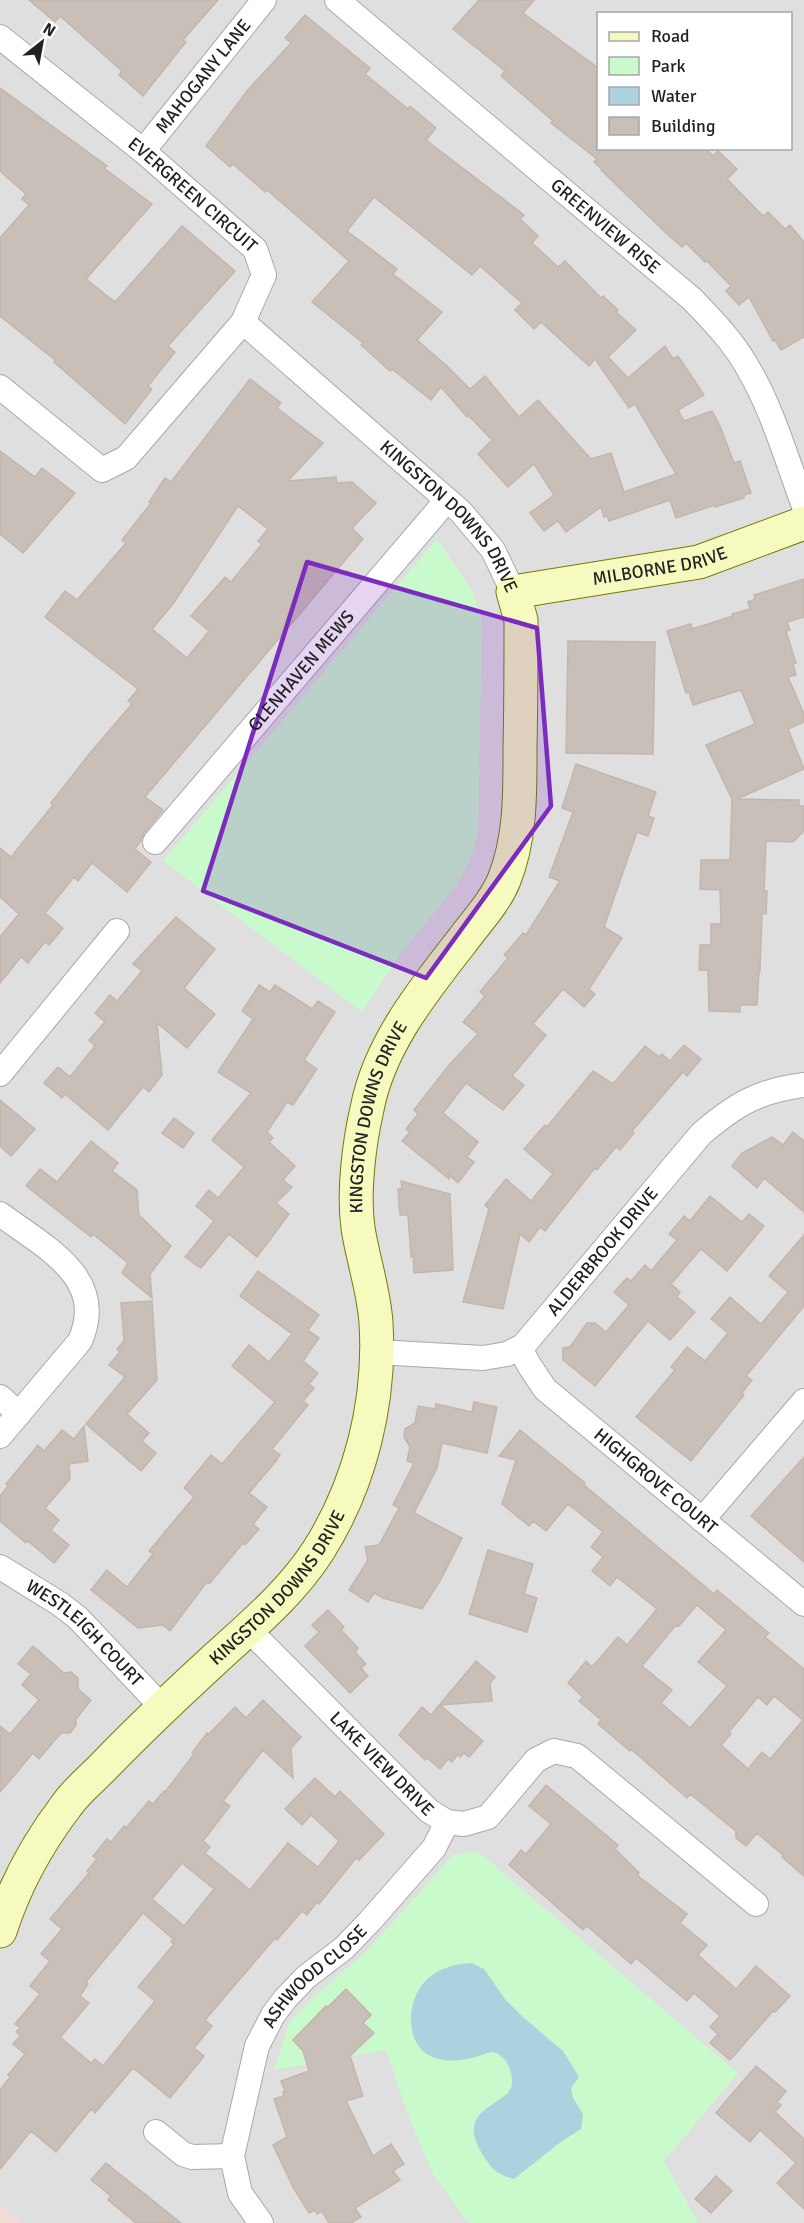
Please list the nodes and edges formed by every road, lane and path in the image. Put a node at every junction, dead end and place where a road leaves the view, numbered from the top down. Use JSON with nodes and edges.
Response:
{"nodes":[{"id":1,"x":264,"y":0,"type":"edge"},
{"id":2,"x":337,"y":0,"type":"edge"},
{"id":3,"x":0,"y":38,"type":"edge"},
{"id":4,"x":143,"y":151,"type":"junction"},
{"id":5,"x":243,"y":322,"type":"junction"},
{"id":6,"x":0,"y":387,"type":"edge"},
{"id":7,"x":447,"y":500,"type":"junction"},
{"id":8,"x":804,"y":506,"type":"edge"},
{"id":9,"x":804,"y":523,"type":"edge"},
{"id":10,"x":513,"y":592,"type":"junction"},
{"id":11,"x":155,"y":842,"type":"dead end"},
{"id":12,"x":117,"y":931,"type":"dead end"},
{"id":13,"x":0,"y":1074,"type":"edge"},
{"id":14,"x":804,"y":1085,"type":"edge"},
{"id":15,"x":0,"y":1214,"type":"edge"},
{"id":16,"x":520,"y":1348,"type":"junction"},
{"id":17,"x":377,"y":1352,"type":"junction"},
{"id":18,"x":0,"y":1398,"type":"edge"},
{"id":19,"x":804,"y":1401,"type":"edge"},
{"id":20,"x":19,"y":1414,"type":"junction"},
{"id":21,"x":0,"y":1436,"type":"edge"},
{"id":22,"x":702,"y":1520,"type":"junction"},
{"id":23,"x":0,"y":1567,"type":"edge"},
{"id":24,"x":804,"y":1604,"type":"edge"},
{"id":25,"x":248,"y":1629,"type":"junction"},
{"id":26,"x":162,"y":1707,"type":"junction"},
{"id":27,"x":447,"y":1822,"type":"junction"},
{"id":28,"x":756,"y":1904,"type":"dead end"},
{"id":29,"x":0,"y":1931,"type":"edge"},
{"id":30,"x":156,"y":2132,"type":"dead end"},
{"id":31,"x":232,"y":2156,"type":"junction"},
{"id":32,"x":261,"y":2223,"type":"edge"}],
"edges":[{"from":1,"to":4,"type":"street","name":"MAHOGANY LANE"},
{"from":2,"to":8,"type":"street","name":"GREENVIEW RISE"},
{"from":3,"to":4,"type":"street","name":"EVERGREEN CIRCUIT"},
{"from":4,"to":5,"type":"street","name":"EVERGREEN CIRCUIT"},
{"from":5,"to":6,"type":"street","name":"EVERGREEN CIRCUIT"},
{"from":5,"to":7,"type":"street","name":"KINGSTON DOWNS DRIVE"},
{"from":7,"to":10,"type":"street","name":"KINGSTON DOWNS DRIVE"},
{"from":7,"to":11,"type":"street","name":"GLENHAVEN MEWS"},
{"from":9,"to":10,"type":"street","name":"MILBORNE DRIVE"},
{"from":10,"to":17,"type":"street","name":"KINGSTON DOWNS DRIVE"},
{"from":12,"to":13,"type":"street"},
{"from":14,"to":16,"type":"street","name":"ALDERBROOK DRIVE"},
{"from":15,"to":20,"type":"street"},
{"from":16,"to":17,"type":"street"},
{"from":16,"to":22,"type":"street","name":"HIGHGROVE COURT"},
{"from":17,"to":25,"type":"street","name":"KINGSTON DOWNS DRIVE"},
{"from":18,"to":20,"type":"street"},
{"from":19,"to":22,"type":"street"},
{"from":20,"to":21,"type":"street"},
{"from":22,"to":24,"type":"street","name":"HIGHGROVE COURT"},
{"from":23,"to":26,"type":"street","name":"WESTLEIGH COURT"},
{"from":25,"to":26,"type":"street","name":"KINGSTON DOWNS DRIVE"},
{"from":25,"to":27,"type":"street","name":"LAKE VIEW DRIVE"},
{"from":26,"to":29,"type":"street","name":"KINGSTON DOWNS DRIVE"},
{"from":27,"to":28,"type":"street","name":"LAKE VIEW DRIVE"},
{"from":27,"to":31,"type":"street","name":"ASHWOOD CLOSE"},
{"from":30,"to":31,"type":"street"},
{"from":31,"to":32,"type":"street","name":"ASHWOOD CLOSE"}]}
